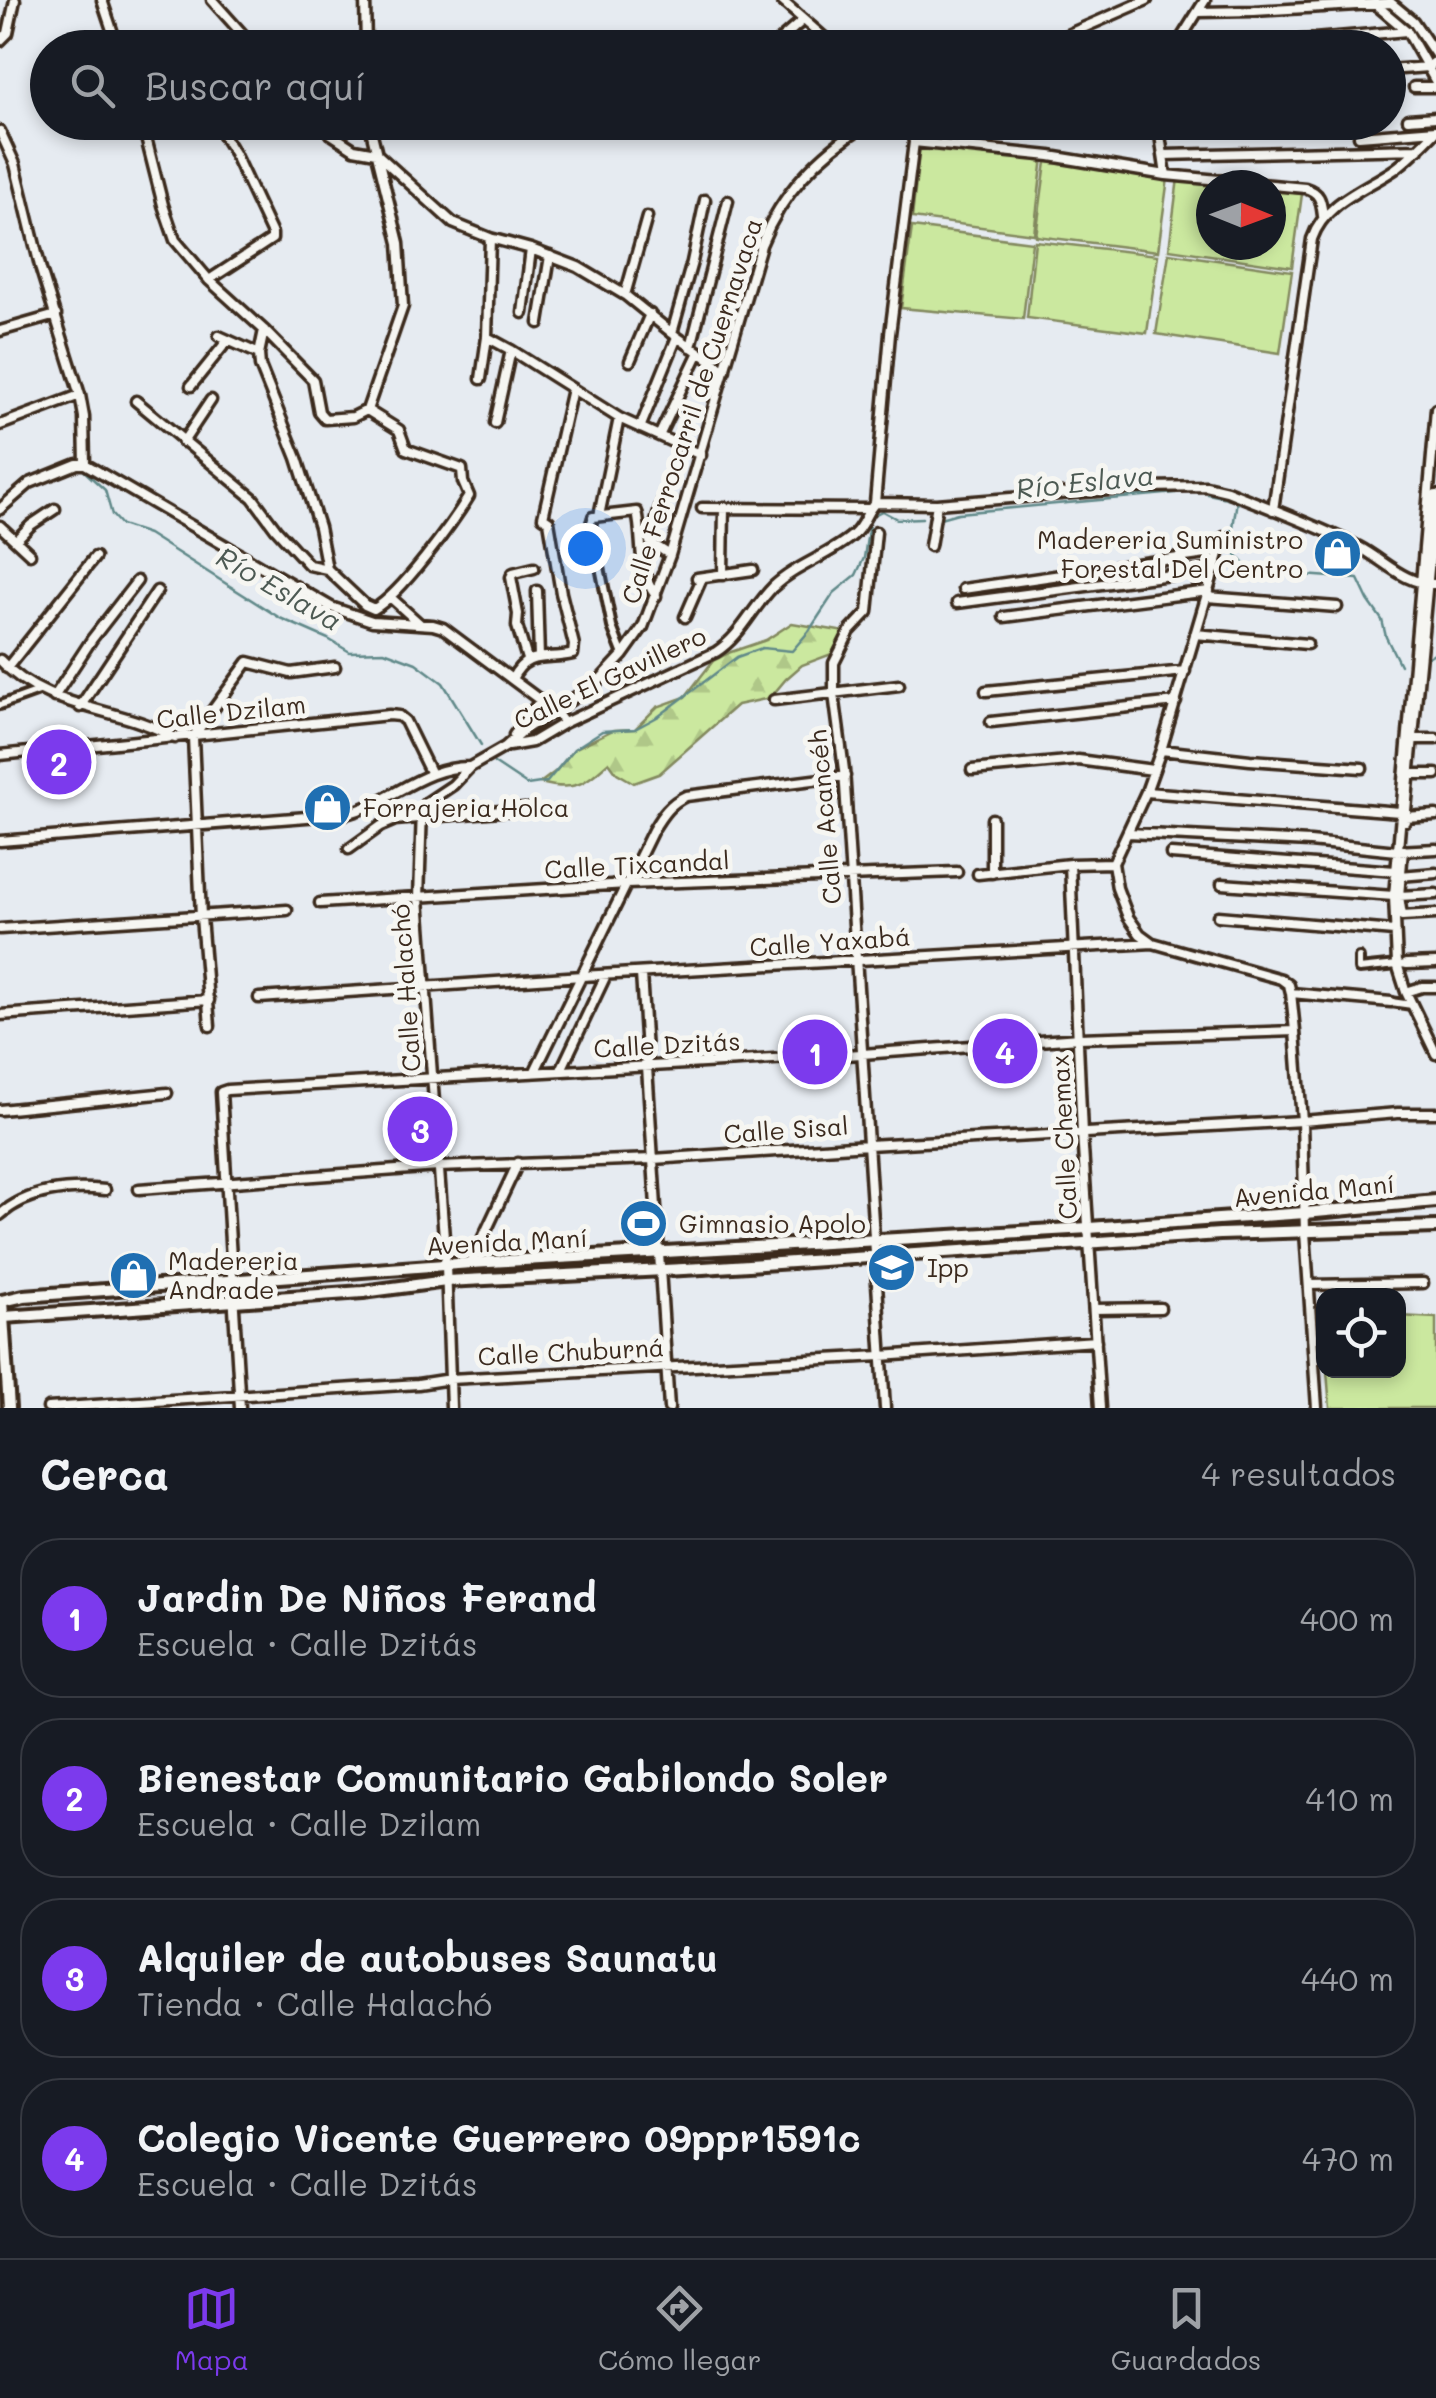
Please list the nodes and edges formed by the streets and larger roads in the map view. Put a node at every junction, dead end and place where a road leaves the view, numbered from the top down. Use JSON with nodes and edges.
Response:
{"nodes":[{"id":1,"x":15,"y":0,"type":"edge"},
{"id":2,"x":102,"y":0,"type":"edge"},
{"id":3,"x":212,"y":0,"type":"edge"},
{"id":4,"x":365,"y":0,"type":"edge"},
{"id":5,"x":780,"y":0,"type":"edge"},
{"id":6,"x":1145,"y":0,"type":"edge"},
{"id":7,"x":1205,"y":0,"type":"edge"},
{"id":8,"x":1371,"y":2,"type":"edge"},
{"id":9,"x":1389,"y":2,"type":"edge"},
{"id":10,"x":1199,"y":12,"type":"junction"},
{"id":11,"x":803,"y":20,"type":"junction"},
{"id":12,"x":112,"y":30,"type":"edge"},
{"id":13,"x":238,"y":30,"type":"edge"},
{"id":14,"x":366,"y":30,"type":"edge"},
{"id":15,"x":792,"y":30,"type":"edge"},
{"id":16,"x":815,"y":30,"type":"edge"},
{"id":17,"x":1078,"y":30,"type":"edge"},
{"id":18,"x":1188,"y":30,"type":"edge"},
{"id":19,"x":1406,"y":30,"type":"edge"},
{"id":20,"x":1407,"y":31,"type":"edge"},
{"id":21,"x":0,"y":40,"type":"edge"},
{"id":22,"x":1434,"y":61,"type":"edge"},
{"id":23,"x":1406,"y":66,"type":"edge"},
{"id":24,"x":1436,"y":85,"type":"edge"},
{"id":25,"x":1414,"y":87,"type":"dead end"},
{"id":26,"x":1436,"y":117,"type":"edge"},
{"id":27,"x":1408,"y":118,"type":"dead end"},
{"id":28,"x":0,"y":130,"type":"edge"},
{"id":29,"x":1436,"y":131,"type":"edge"},
{"id":30,"x":1406,"y":133,"type":"edge"},
{"id":31,"x":147,"y":140,"type":"edge"},
{"id":32,"x":225,"y":140,"type":"edge"},
{"id":33,"x":341,"y":140,"type":"edge"},
{"id":34,"x":373,"y":140,"type":"edge"},
{"id":35,"x":844,"y":140,"type":"edge"},
{"id":36,"x":1161,"y":140,"type":"edge"},
{"id":37,"x":914,"y":142,"type":"joint"},
{"id":38,"x":4,"y":145,"type":"edge"},
{"id":39,"x":1419,"y":148,"type":"junction"},
{"id":40,"x":376,"y":152,"type":"junction"},
{"id":41,"x":1164,"y":155,"type":"junction"},
{"id":42,"x":1166,"y":175,"type":"junction"},
{"id":43,"x":704,"y":200,"type":"dead end"},
{"id":44,"x":728,"y":201,"type":"dead end"},
{"id":45,"x":1324,"y":216,"type":"junction"},
{"id":46,"x":646,"y":217,"type":"dead end"},
{"id":47,"x":490,"y":238,"type":"junction"},
{"id":48,"x":531,"y":249,"type":"junction"},
{"id":49,"x":550,"y":256,"type":"junction"},
{"id":50,"x":208,"y":280,"type":"junction"},
{"id":51,"x":625,"y":295,"type":"junction"},
{"id":52,"x":523,"y":313,"type":"dead end"},
{"id":53,"x":650,"y":314,"type":"junction"},
{"id":54,"x":56,"y":315,"type":"junction"},
{"id":55,"x":540,"y":323,"type":"dead end"},
{"id":56,"x":264,"y":330,"type":"junction"},
{"id":57,"x":0,"y":332,"type":"edge"},
{"id":58,"x":674,"y":335,"type":"junction"},
{"id":59,"x":219,"y":336,"type":"dead end"},
{"id":60,"x":487,"y":338,"type":"junction"},
{"id":61,"x":228,"y":340,"type":"junction"},
{"id":62,"x":695,"y":349,"type":"junction"},
{"id":63,"x":511,"y":350,"type":"junction"},
{"id":64,"x":259,"y":354,"type":"junction"},
{"id":65,"x":630,"y":361,"type":"dead end"},
{"id":66,"x":726,"y":370,"type":"junction"},
{"id":67,"x":481,"y":380,"type":"dead end"},
{"id":68,"x":191,"y":386,"type":"dead end"},
{"id":69,"x":572,"y":389,"type":"junction"},
{"id":70,"x":80,"y":395,"type":"junction"},
{"id":71,"x":211,"y":400,"type":"dead end"},
{"id":72,"x":136,"y":401,"type":"dead end"},
{"id":73,"x":1436,"y":409,"type":"edge"},
{"id":74,"x":367,"y":410,"type":"junction"},
{"id":75,"x":619,"y":418,"type":"junction"},
{"id":76,"x":496,"y":423,"type":"dead end"},
{"id":77,"x":0,"y":424,"type":"edge"},
{"id":78,"x":640,"y":428,"type":"junction"},
{"id":79,"x":659,"y":436,"type":"junction"},
{"id":80,"x":183,"y":442,"type":"junction"},
{"id":81,"x":701,"y":455,"type":"junction"},
{"id":82,"x":85,"y":464,"type":"junction"},
{"id":83,"x":1436,"y":496,"type":"edge"},
{"id":84,"x":662,"y":502,"type":"dead end"},
{"id":85,"x":937,"y":504,"type":"junction"},
{"id":86,"x":872,"y":506,"type":"junction"},
{"id":87,"x":55,"y":508,"type":"dead end"},
{"id":88,"x":702,"y":508,"type":"dead end"},
{"id":89,"x":724,"y":508,"type":"junction"},
{"id":90,"x":0,"y":509,"type":"edge"},
{"id":91,"x":1273,"y":510,"type":"junction"},
{"id":92,"x":596,"y":516,"type":"junction"},
{"id":93,"x":0,"y":526,"type":"edge"},
{"id":94,"x":876,"y":532,"type":"dead end"},
{"id":95,"x":1224,"y":537,"type":"dead end"},
{"id":96,"x":16,"y":540,"type":"junction"},
{"id":97,"x":930,"y":546,"type":"dead end"},
{"id":98,"x":1220,"y":552,"type":"junction"},
{"id":99,"x":30,"y":554,"type":"dead end"},
{"id":100,"x":670,"y":555,"type":"junction"},
{"id":101,"x":95,"y":557,"type":"dead end"},
{"id":102,"x":534,"y":568,"type":"dead end"},
{"id":103,"x":328,"y":569,"type":"junction"},
{"id":104,"x":752,"y":570,"type":"dead end"},
{"id":105,"x":1216,"y":570,"type":"junction"},
{"id":106,"x":723,"y":575,"type":"junction"},
{"id":107,"x":137,"y":582,"type":"dead end"},
{"id":108,"x":1429,"y":584,"type":"edge"},
{"id":109,"x":963,"y":589,"type":"dead end"},
{"id":110,"x":156,"y":591,"type":"dead end"},
{"id":111,"x":537,"y":591,"type":"dead end"},
{"id":112,"x":1208,"y":594,"type":"junction"},
{"id":113,"x":656,"y":596,"type":"junction"},
{"id":114,"x":390,"y":597,"type":"junction"},
{"id":115,"x":956,"y":603,"type":"dead end"},
{"id":116,"x":1337,"y":607,"type":"dead end"},
{"id":117,"x":686,"y":617,"type":"dead end"},
{"id":118,"x":1004,"y":617,"type":"dead end"},
{"id":119,"x":420,"y":624,"type":"junction"},
{"id":120,"x":1196,"y":634,"type":"junction"},
{"id":121,"x":586,"y":643,"type":"dead end"},
{"id":122,"x":1307,"y":644,"type":"dead end"},
{"id":123,"x":574,"y":645,"type":"junction"},
{"id":124,"x":623,"y":655,"type":"junction"},
{"id":125,"x":540,"y":658,"type":"junction"},
{"id":126,"x":527,"y":659,"type":"junction"},
{"id":127,"x":3,"y":664,"type":"edge"},
{"id":128,"x":335,"y":667,"type":"dead end"},
{"id":129,"x":1186,"y":671,"type":"junction"},
{"id":130,"x":512,"y":679,"type":"junction"},
{"id":131,"x":899,"y":685,"type":"dead end"},
{"id":132,"x":39,"y":691,"type":"junction"},
{"id":133,"x":986,"y":691,"type":"dead end"},
{"id":134,"x":834,"y":694,"type":"junction"},
{"id":135,"x":54,"y":698,"type":"junction"},
{"id":136,"x":774,"y":700,"type":"dead end"},
{"id":137,"x":540,"y":701,"type":"junction"},
{"id":138,"x":1176,"y":702,"type":"junction"},
{"id":139,"x":0,"y":705,"type":"edge"},
{"id":140,"x":80,"y":707,"type":"junction"},
{"id":141,"x":556,"y":712,"type":"junction"},
{"id":142,"x":991,"y":722,"type":"dead end"},
{"id":143,"x":564,"y":723,"type":"junction"},
{"id":144,"x":193,"y":737,"type":"junction"},
{"id":145,"x":176,"y":738,"type":"junction"},
{"id":146,"x":1436,"y":739,"type":"edge"},
{"id":147,"x":1412,"y":740,"type":"junction"},
{"id":148,"x":505,"y":747,"type":"junction"},
{"id":149,"x":1162,"y":750,"type":"junction"},
{"id":150,"x":0,"y":755,"type":"edge"},
{"id":151,"x":470,"y":767,"type":"junction"},
{"id":152,"x":1362,"y":768,"type":"dead end"},
{"id":153,"x":972,"y":770,"type":"dead end"},
{"id":154,"x":1153,"y":770,"type":"junction"},
{"id":155,"x":431,"y":774,"type":"junction"},
{"id":156,"x":1410,"y":774,"type":"junction"},
{"id":157,"x":1436,"y":774,"type":"edge"},
{"id":158,"x":845,"y":776,"type":"junction"},
{"id":159,"x":1146,"y":792,"type":"junction"},
{"id":160,"x":525,"y":809,"type":"dead end"},
{"id":161,"x":1403,"y":814,"type":"junction"},
{"id":162,"x":421,"y":816,"type":"junction"},
{"id":163,"x":1436,"y":816,"type":"edge"},
{"id":164,"x":992,"y":819,"type":"dead end"},
{"id":165,"x":196,"y":826,"type":"junction"},
{"id":166,"x":1128,"y":833,"type":"junction"},
{"id":167,"x":0,"y":841,"type":"edge"},
{"id":168,"x":1436,"y":848,"type":"edge"},
{"id":169,"x":350,"y":849,"type":"dead end"},
{"id":170,"x":1400,"y":851,"type":"junction"},
{"id":171,"x":1171,"y":854,"type":"dead end"},
{"id":172,"x":1114,"y":863,"type":"junction"},
{"id":173,"x":1070,"y":864,"type":"junction"},
{"id":174,"x":957,"y":872,"type":"dead end"},
{"id":175,"x":992,"y":873,"type":"junction"},
{"id":176,"x":1436,"y":873,"type":"edge"},
{"id":177,"x":851,"y":874,"type":"junction"},
{"id":178,"x":978,"y":874,"type":"dead end"},
{"id":179,"x":1398,"y":874,"type":"junction"},
{"id":180,"x":626,"y":884,"type":"junction"},
{"id":181,"x":1222,"y":884,"type":"dead end"},
{"id":182,"x":1436,"y":894,"type":"edge"},
{"id":183,"x":1396,"y":896,"type":"junction"},
{"id":184,"x":419,"y":898,"type":"junction"},
{"id":185,"x":320,"y":904,"type":"dead end"},
{"id":186,"x":287,"y":910,"type":"dead end"},
{"id":187,"x":1436,"y":914,"type":"edge"},
{"id":188,"x":200,"y":916,"type":"junction"},
{"id":189,"x":1218,"y":916,"type":"dead end"},
{"id":190,"x":0,"y":928,"type":"edge"},
{"id":191,"x":1394,"y":931,"type":"junction"},
{"id":192,"x":1154,"y":943,"type":"junction"},
{"id":193,"x":1073,"y":947,"type":"junction"},
{"id":194,"x":1359,"y":958,"type":"dead end"},
{"id":195,"x":856,"y":961,"type":"junction"},
{"id":196,"x":1402,"y":964,"type":"junction"},
{"id":197,"x":1436,"y":964,"type":"edge"},
{"id":198,"x":606,"y":974,"type":"junction"},
{"id":199,"x":641,"y":974,"type":"junction"},
{"id":200,"x":582,"y":976,"type":"junction"},
{"id":201,"x":1436,"y":987,"type":"edge"},
{"id":202,"x":424,"y":988,"type":"junction"},
{"id":203,"x":1406,"y":992,"type":"junction"},
{"id":204,"x":1292,"y":993,"type":"junction"},
{"id":205,"x":259,"y":998,"type":"dead end"},
{"id":206,"x":208,"y":1000,"type":"junction"},
{"id":207,"x":1392,"y":1002,"type":"joint"},
{"id":208,"x":1412,"y":1005,"type":"junction"},
{"id":209,"x":0,"y":1015,"type":"edge"},
{"id":210,"x":210,"y":1026,"type":"dead end"},
{"id":211,"x":1295,"y":1030,"type":"junction"},
{"id":212,"x":1079,"y":1038,"type":"junction"},
{"id":213,"x":862,"y":1054,"type":"junction"},
{"id":214,"x":1436,"y":1054,"type":"edge"},
{"id":215,"x":647,"y":1066,"type":"junction"},
{"id":216,"x":561,"y":1070,"type":"junction"},
{"id":217,"x":535,"y":1071,"type":"junction"},
{"id":218,"x":433,"y":1078,"type":"junction"},
{"id":219,"x":168,"y":1093,"type":"dead end"},
{"id":220,"x":0,"y":1110,"type":"edge"},
{"id":221,"x":1436,"y":1113,"type":"edge"},
{"id":222,"x":1302,"y":1121,"type":"junction"},
{"id":223,"x":1082,"y":1133,"type":"junction"},
{"id":224,"x":868,"y":1144,"type":"junction"},
{"id":225,"x":653,"y":1159,"type":"junction"},
{"id":226,"x":518,"y":1163,"type":"junction"},
{"id":227,"x":438,"y":1167,"type":"junction"},
{"id":228,"x":226,"y":1183,"type":"junction"},
{"id":229,"x":140,"y":1189,"type":"dead end"},
{"id":230,"x":105,"y":1190,"type":"dead end"},
{"id":231,"x":1436,"y":1201,"type":"edge"},
{"id":232,"x":1305,"y":1213,"type":"junction"},
{"id":233,"x":0,"y":1215,"type":"edge"},
{"id":234,"x":1436,"y":1227,"type":"edge"},
{"id":235,"x":1089,"y":1228,"type":"junction"},
{"id":236,"x":1305,"y":1232,"type":"junction"},
{"id":237,"x":874,"y":1238,"type":"junction"},
{"id":238,"x":1090,"y":1244,"type":"junction"},
{"id":239,"x":659,"y":1252,"type":"junction"},
{"id":240,"x":875,"y":1256,"type":"junction"},
{"id":241,"x":472,"y":1263,"type":"junction"},
{"id":242,"x":446,"y":1265,"type":"junction"},
{"id":243,"x":660,"y":1271,"type":"junction"},
{"id":244,"x":232,"y":1279,"type":"junction"},
{"id":245,"x":446,"y":1281,"type":"junction"},
{"id":246,"x":1422,"y":1283,"type":"dead end"},
{"id":247,"x":1309,"y":1285,"type":"junction"},
{"id":248,"x":0,"y":1287,"type":"edge"},
{"id":249,"x":1,"y":1302,"type":"edge"},
{"id":250,"x":234,"y":1302,"type":"junction"},
{"id":251,"x":1160,"y":1308,"type":"dead end"},
{"id":252,"x":1094,"y":1309,"type":"junction"},
{"id":253,"x":2,"y":1317,"type":"edge"},
{"id":254,"x":1096,"y":1342,"type":"junction"},
{"id":255,"x":882,"y":1356,"type":"junction"},
{"id":256,"x":666,"y":1366,"type":"junction"},
{"id":257,"x":450,"y":1379,"type":"junction"},
{"id":258,"x":239,"y":1394,"type":"junction"},
{"id":259,"x":9,"y":1408,"type":"edge"},
{"id":260,"x":48,"y":1408,"type":"edge"},
{"id":261,"x":240,"y":1408,"type":"edge"},
{"id":262,"x":451,"y":1408,"type":"edge"},
{"id":263,"x":669,"y":1408,"type":"edge"},
{"id":264,"x":885,"y":1408,"type":"edge"},
{"id":265,"x":1100,"y":1408,"type":"edge"},
{"id":266,"x":1317,"y":1408,"type":"edge"}],
"edges":[{"from":1,"to":21,"type":"street"},
{"from":2,"to":12,"type":"street"},
{"from":3,"to":13,"type":"street"},
{"from":4,"to":14,"type":"street"},
{"from":5,"to":11,"type":"street"},
{"from":6,"to":17,"type":"street"},
{"from":7,"to":10,"type":"street"},
{"from":8,"to":9,"type":"street"},
{"from":8,"to":10,"type":"street"},
{"from":8,"to":19,"type":"street"},
{"from":9,"to":22,"type":"street"},
{"from":10,"to":18,"type":"street"},
{"from":11,"to":15,"type":"street"},
{"from":11,"to":16,"type":"street"},
{"from":20,"to":22,"type":"street"},
{"from":22,"to":23,"type":"street"},
{"from":22,"to":24,"type":"street"},
{"from":24,"to":25,"type":"street"},
{"from":26,"to":27,"type":"street"},
{"from":28,"to":38,"type":"street"},
{"from":29,"to":30,"type":"street"},
{"from":29,"to":39,"type":"street"},
{"from":31,"to":50,"type":"street"},
{"from":32,"to":50,"type":"street"},
{"from":33,"to":40,"type":"street"},
{"from":34,"to":40,"type":"street"},
{"from":35,"to":66,"type":"street","name":"Calle Ferrocarril de Cuernavaca"},
{"from":36,"to":41,"type":"street"},
{"from":37,"to":42,"type":"street"},
{"from":37,"to":86,"type":"street"},
{"from":38,"to":54,"type":"street"},
{"from":39,"to":41,"type":"street"},
{"from":39,"to":45,"type":"street"},
{"from":40,"to":47,"type":"street"},
{"from":40,"to":74,"type":"street"},
{"from":41,"to":42,"type":"street"},
{"from":42,"to":45,"type":"street"},
{"from":43,"to":58,"type":"street"},
{"from":44,"to":62,"type":"street"},
{"from":45,"to":91,"type":"street"},
{"from":46,"to":51,"type":"street"},
{"from":47,"to":48,"type":"street"},
{"from":47,"to":60,"type":"street"},
{"from":48,"to":49,"type":"street"},
{"from":48,"to":52,"type":"street"},
{"from":49,"to":51,"type":"street"},
{"from":49,"to":55,"type":"street"},
{"from":50,"to":56,"type":"street"},
{"from":51,"to":53,"type":"street"},
{"from":53,"to":58,"type":"street"},
{"from":53,"to":65,"type":"street"},
{"from":54,"to":57,"type":"street"},
{"from":54,"to":70,"type":"street"},
{"from":56,"to":64,"type":"street"},
{"from":56,"to":74,"type":"street"},
{"from":58,"to":62,"type":"street"},
{"from":58,"to":78,"type":"street"},
{"from":59,"to":61,"type":"street"},
{"from":60,"to":63,"type":"street"},
{"from":60,"to":67,"type":"street"},
{"from":61,"to":64,"type":"street"},
{"from":61,"to":68,"type":"street"},
{"from":62,"to":66,"type":"street"},
{"from":62,"to":79,"type":"street"},
{"from":63,"to":69,"type":"street"},
{"from":63,"to":76,"type":"street"},
{"from":64,"to":103,"type":"street"},
{"from":66,"to":81,"type":"street","name":"Calle Ferrocarril de Cuernavaca"},
{"from":69,"to":75,"type":"street"},
{"from":69,"to":123,"type":"street"},
{"from":70,"to":77,"type":"street"},
{"from":70,"to":82,"type":"street"},
{"from":71,"to":80,"type":"street"},
{"from":72,"to":80,"type":"street"},
{"from":73,"to":108,"type":"street"},
{"from":74,"to":114,"type":"street"},
{"from":75,"to":78,"type":"street"},
{"from":75,"to":92,"type":"street"},
{"from":78,"to":79,"type":"street"},
{"from":79,"to":81,"type":"street"},
{"from":80,"to":103,"type":"street"},
{"from":81,"to":100,"type":"street","name":"Calle Ferrocarril de Cuernavaca"},
{"from":82,"to":90,"type":"street"},
{"from":82,"to":119,"type":"street"},
{"from":83,"to":108,"type":"street"},
{"from":84,"to":100,"type":"street"},
{"from":85,"to":86,"type":"street"},
{"from":85,"to":91,"type":"street"},
{"from":85,"to":97,"type":"street"},
{"from":86,"to":89,"type":"street"},
{"from":86,"to":143,"type":"street","name":"Calle El Gavillero"},
{"from":87,"to":96,"type":"street"},
{"from":88,"to":89,"type":"street"},
{"from":89,"to":106,"type":"street"},
{"from":91,"to":108,"type":"street"},
{"from":92,"to":113,"type":"street"},
{"from":92,"to":124,"type":"street"},
{"from":93,"to":96,"type":"street"},
{"from":94,"to":134,"type":"street","name":"Calle Acancéh"},
{"from":95,"to":98,"type":"street"},
{"from":96,"to":99,"type":"street"},
{"from":98,"to":105,"type":"street"},
{"from":98,"to":109,"type":"street"},
{"from":100,"to":113,"type":"street","name":"Calle Ferrocarril de Cuernavaca"},
{"from":101,"to":127,"type":"street"},
{"from":102,"to":126,"type":"street"},
{"from":103,"to":114,"type":"street"},
{"from":104,"to":106,"type":"street"},
{"from":105,"to":112,"type":"street"},
{"from":105,"to":115,"type":"street"},
{"from":106,"to":117,"type":"street"},
{"from":107,"to":135,"type":"street"},
{"from":108,"to":147,"type":"street"},
{"from":108,"to":161,"type":"street"},
{"from":110,"to":140,"type":"street"},
{"from":111,"to":125,"type":"street"},
{"from":112,"to":116,"type":"street"},
{"from":112,"to":118,"type":"street"},
{"from":112,"to":120,"type":"street"},
{"from":113,"to":124,"type":"street","name":"Calle Ferrocarril de Cuernavaca"},
{"from":114,"to":119,"type":"street"},
{"from":119,"to":130,"type":"street"},
{"from":120,"to":122,"type":"street"},
{"from":120,"to":129,"type":"street"},
{"from":121,"to":123,"type":"street"},
{"from":123,"to":125,"type":"street"},
{"from":124,"to":141,"type":"street","name":"Calle Ferrocarril de Cuernavaca"},
{"from":125,"to":126,"type":"street"},
{"from":126,"to":130,"type":"street"},
{"from":127,"to":132,"type":"street"},
{"from":128,"to":144,"type":"street"},
{"from":129,"to":133,"type":"street"},
{"from":129,"to":138,"type":"street"},
{"from":130,"to":137,"type":"street"},
{"from":131,"to":134,"type":"street"},
{"from":132,"to":135,"type":"street"},
{"from":132,"to":139,"type":"street"},
{"from":134,"to":136,"type":"street"},
{"from":134,"to":158,"type":"street","name":"Calle Acancéh"},
{"from":135,"to":140,"type":"street"},
{"from":137,"to":141,"type":"street"},
{"from":137,"to":148,"type":"street"},
{"from":138,"to":142,"type":"street"},
{"from":138,"to":149,"type":"street"},
{"from":140,"to":145,"type":"street"},
{"from":141,"to":143,"type":"street"},
{"from":141,"to":148,"type":"street","name":"Calle Ferrocarril de Cuernavaca"},
{"from":143,"to":148,"type":"street","name":"Calle El Gavillero"},
{"from":144,"to":145,"type":"street","name":"Calle Dzilam"},
{"from":144,"to":155,"type":"street","name":"Calle Dzilam"},
{"from":144,"to":165,"type":"street"},
{"from":145,"to":150,"type":"street","name":"Calle Dzilam"},
{"from":146,"to":147,"type":"street"},
{"from":147,"to":156,"type":"street"},
{"from":148,"to":151,"type":"street"},
{"from":149,"to":152,"type":"street"},
{"from":149,"to":154,"type":"street"},
{"from":151,"to":155,"type":"street"},
{"from":151,"to":162,"type":"street"},
{"from":153,"to":154,"type":"street"},
{"from":154,"to":159,"type":"street"},
{"from":155,"to":165,"type":"street"},
{"from":156,"to":157,"type":"street"},
{"from":156,"to":161,"type":"street"},
{"from":158,"to":177,"type":"street","name":"Calle Acancéh"},
{"from":158,"to":180,"type":"street"},
{"from":159,"to":161,"type":"street"},
{"from":159,"to":166,"type":"street"},
{"from":160,"to":162,"type":"street"},
{"from":161,"to":163,"type":"street"},
{"from":161,"to":170,"type":"street"},
{"from":162,"to":169,"type":"street"},
{"from":162,"to":184,"type":"street","name":"Calle Halachó"},
{"from":164,"to":175,"type":"street"},
{"from":165,"to":167,"type":"street"},
{"from":165,"to":188,"type":"street"},
{"from":166,"to":170,"type":"street"},
{"from":166,"to":172,"type":"street"},
{"from":168,"to":170,"type":"street"},
{"from":170,"to":179,"type":"street"},
{"from":171,"to":179,"type":"street"},
{"from":172,"to":173,"type":"street"},
{"from":172,"to":192,"type":"street"},
{"from":173,"to":175,"type":"street"},
{"from":173,"to":193,"type":"street","name":"Calle Chemax"},
{"from":174,"to":177,"type":"street","name":"Calle Tixcandal"},
{"from":175,"to":178,"type":"street"},
{"from":176,"to":179,"type":"street"},
{"from":177,"to":180,"type":"street","name":"Calle Tixcandal"},
{"from":177,"to":195,"type":"street","name":"Calle Acancéh"},
{"from":179,"to":183,"type":"street"},
{"from":180,"to":184,"type":"street","name":"Calle Tixcandal"},
{"from":180,"to":200,"type":"street"},
{"from":181,"to":183,"type":"street"},
{"from":182,"to":183,"type":"street"},
{"from":183,"to":187,"type":"street"},
{"from":183,"to":191,"type":"street"},
{"from":184,"to":185,"type":"street","name":"Calle Tixcandal"},
{"from":184,"to":202,"type":"street","name":"Calle Halachó"},
{"from":186,"to":188,"type":"street"},
{"from":188,"to":190,"type":"street"},
{"from":188,"to":206,"type":"street"},
{"from":189,"to":191,"type":"street"},
{"from":191,"to":196,"type":"street"},
{"from":192,"to":193,"type":"street","name":"Calle Yaxabá"},
{"from":192,"to":204,"type":"street","name":"Calle Yaxabá"},
{"from":193,"to":195,"type":"street","name":"Calle Yaxabá"},
{"from":193,"to":212,"type":"street","name":"Calle Chemax"},
{"from":194,"to":196,"type":"street"},
{"from":195,"to":199,"type":"street","name":"Calle Yaxabá"},
{"from":195,"to":213,"type":"street","name":"Calle Acancéh"},
{"from":196,"to":197,"type":"street"},
{"from":196,"to":203,"type":"street"},
{"from":198,"to":199,"type":"street","name":"Calle Yaxabá"},
{"from":198,"to":200,"type":"street","name":"Calle Yaxabá"},
{"from":198,"to":216,"type":"street"},
{"from":199,"to":215,"type":"street"},
{"from":200,"to":202,"type":"street","name":"Calle Yaxabá"},
{"from":200,"to":217,"type":"street"},
{"from":201,"to":203,"type":"street"},
{"from":202,"to":205,"type":"street","name":"Calle Yaxabá"},
{"from":202,"to":218,"type":"street","name":"Calle Halachó"},
{"from":203,"to":208,"type":"street"},
{"from":204,"to":207,"type":"street","name":"Calle Yaxabá"},
{"from":204,"to":211,"type":"street"},
{"from":206,"to":209,"type":"street"},
{"from":206,"to":210,"type":"street"},
{"from":207,"to":208,"type":"street"},
{"from":208,"to":214,"type":"street"},
{"from":211,"to":212,"type":"street","name":"Calle Dzitás"},
{"from":211,"to":222,"type":"street"},
{"from":212,"to":213,"type":"street","name":"Calle Dzitás"},
{"from":212,"to":223,"type":"street","name":"Calle Chemax"},
{"from":213,"to":215,"type":"street","name":"Calle Dzitás"},
{"from":213,"to":224,"type":"street","name":"Calle Acancéh"},
{"from":215,"to":216,"type":"street","name":"Calle Dzitás"},
{"from":215,"to":225,"type":"street"},
{"from":216,"to":217,"type":"street","name":"Calle Dzitás"},
{"from":217,"to":218,"type":"street","name":"Calle Dzitás"},
{"from":218,"to":227,"type":"street","name":"Calle Halachó"},
{"from":218,"to":228,"type":"street","name":"Calle Dzitás"},
{"from":219,"to":220,"type":"street"},
{"from":221,"to":222,"type":"street","name":"Calle Sisal"},
{"from":222,"to":223,"type":"street","name":"Calle Sisal"},
{"from":222,"to":232,"type":"street"},
{"from":223,"to":224,"type":"street","name":"Calle Sisal"},
{"from":223,"to":235,"type":"street","name":"Calle Chemax"},
{"from":224,"to":225,"type":"street","name":"Calle Sisal"},
{"from":224,"to":237,"type":"street","name":"Calle Acancéh"},
{"from":225,"to":226,"type":"street","name":"Calle Sisal"},
{"from":225,"to":239,"type":"street"},
{"from":226,"to":227,"type":"street","name":"Calle Sisal"},
{"from":226,"to":241,"type":"street"},
{"from":227,"to":228,"type":"street","name":"Calle Sisal"},
{"from":227,"to":242,"type":"street","name":"Calle Halachó"},
{"from":228,"to":229,"type":"street","name":"Calle Sisal"},
{"from":228,"to":244,"type":"street"},
{"from":230,"to":233,"type":"street"},
{"from":231,"to":232,"type":"street","name":"Avenida Maní"},
{"from":232,"to":235,"type":"street","name":"Avenida Maní"},
{"from":232,"to":236,"type":"street"},
{"from":234,"to":236,"type":"street","name":"Avenida Maní"},
{"from":235,"to":237,"type":"street","name":"Avenida Maní"},
{"from":235,"to":238,"type":"street","name":"Calle Chemax"},
{"from":236,"to":238,"type":"street","name":"Avenida Maní"},
{"from":236,"to":247,"type":"street"},
{"from":237,"to":239,"type":"street","name":"Avenida Maní"},
{"from":237,"to":240,"type":"street","name":"Calle Acancéh"},
{"from":238,"to":240,"type":"street","name":"Avenida Maní"},
{"from":238,"to":252,"type":"street","name":"Calle Chemax"},
{"from":239,"to":241,"type":"street","name":"Avenida Maní"},
{"from":239,"to":243,"type":"street"},
{"from":240,"to":243,"type":"street","name":"Avenida Maní"},
{"from":240,"to":255,"type":"street","name":"Calle Acancéh"},
{"from":241,"to":242,"type":"street","name":"Avenida Maní"},
{"from":242,"to":244,"type":"street","name":"Avenida Maní"},
{"from":242,"to":245,"type":"street","name":"Calle Halachó"},
{"from":243,"to":245,"type":"street","name":"Avenida Maní"},
{"from":243,"to":256,"type":"street"},
{"from":244,"to":249,"type":"street","name":"Avenida Maní"},
{"from":244,"to":250,"type":"street"},
{"from":245,"to":250,"type":"street","name":"Avenida Maní"},
{"from":245,"to":257,"type":"street","name":"Calle Halachó"},
{"from":246,"to":247,"type":"street"},
{"from":247,"to":266,"type":"street"},
{"from":248,"to":249,"type":"street"},
{"from":249,"to":253,"type":"street"},
{"from":250,"to":253,"type":"street","name":"Avenida Maní"},
{"from":250,"to":258,"type":"street"},
{"from":251,"to":252,"type":"street"},
{"from":252,"to":254,"type":"street","name":"Calle Chemax"},
{"from":253,"to":259,"type":"street"},
{"from":254,"to":255,"type":"street","name":"Calle Chuburná"},
{"from":254,"to":265,"type":"street","name":"Calle Chemax"},
{"from":255,"to":256,"type":"street","name":"Calle Chuburná"},
{"from":255,"to":264,"type":"street","name":"Calle Acancéh"},
{"from":256,"to":257,"type":"street","name":"Calle Chuburná"},
{"from":256,"to":263,"type":"street"},
{"from":257,"to":258,"type":"street","name":"Calle Chuburná"},
{"from":257,"to":262,"type":"street","name":"Calle Halachó"},
{"from":258,"to":260,"type":"street","name":"Calle Chuburná"},
{"from":258,"to":261,"type":"street"}]}
